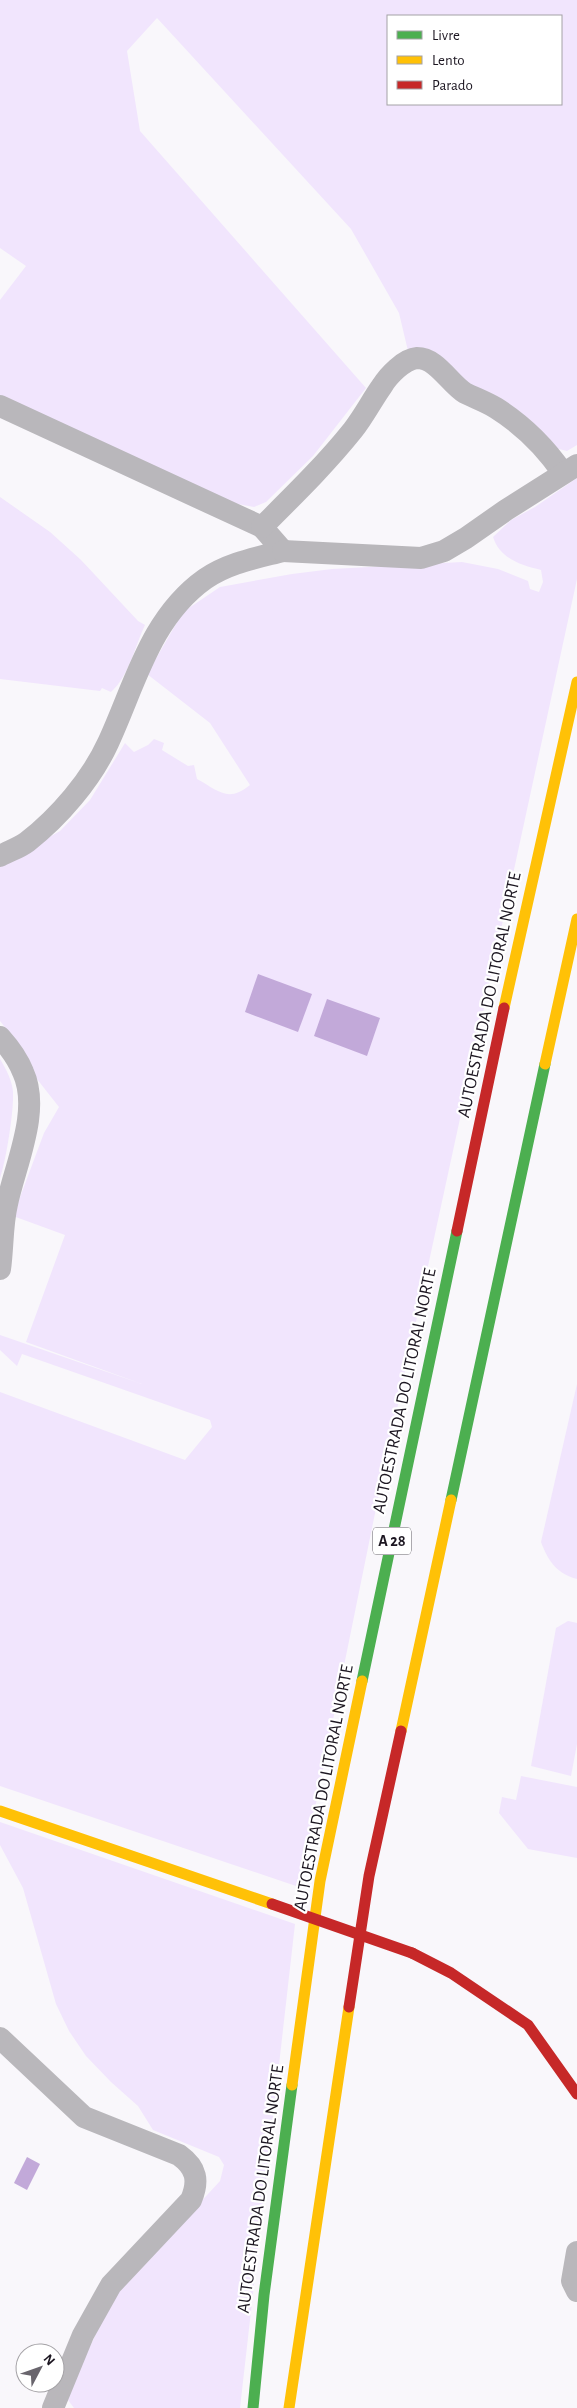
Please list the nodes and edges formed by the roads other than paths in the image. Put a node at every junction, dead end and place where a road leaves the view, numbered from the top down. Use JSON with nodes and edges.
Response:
{"nodes":[{"id":1,"x":0,"y":406,"type":"edge"},
{"id":2,"x":570,"y":469,"type":"edge"},
{"id":3,"x":262,"y":527,"type":"junction"},
{"id":4,"x":283,"y":551,"type":"junction"},
{"id":5,"x":577,"y":682,"type":"edge"},
{"id":6,"x":0,"y":856,"type":"edge"},
{"id":7,"x":577,"y":919,"type":"edge"},
{"id":8,"x":0,"y":1036,"type":"edge"},
{"id":9,"x":0,"y":1269,"type":"edge"},
{"id":10,"x":0,"y":1811,"type":"edge"},
{"id":11,"x":0,"y":2038,"type":"edge"},
{"id":12,"x":577,"y":2094,"type":"edge"},
{"id":13,"x":577,"y":2252,"type":"edge"},
{"id":14,"x":577,"y":2291,"type":"edge"},
{"id":15,"x":53,"y":2408,"type":"edge"},
{"id":16,"x":253,"y":2408,"type":"edge"},
{"id":17,"x":289,"y":2408,"type":"edge"}],
"edges":[{"from":1,"to":3,"type":"street"},
{"from":2,"to":3,"type":"street"},
{"from":2,"to":4,"type":"street"},
{"from":3,"to":4,"type":"street"},
{"from":4,"to":6,"type":"street"},
{"from":5,"to":16,"type":"main road","name":"AUTOESTRADA DO LITORAL NORTE","number":"A 28"},
{"from":7,"to":17,"type":"main road"},
{"from":8,"to":9,"type":"street"},
{"from":10,"to":12,"type":"main road","bridge":true},
{"from":11,"to":15,"type":"street"},
{"from":13,"to":14,"type":"street"}]}
